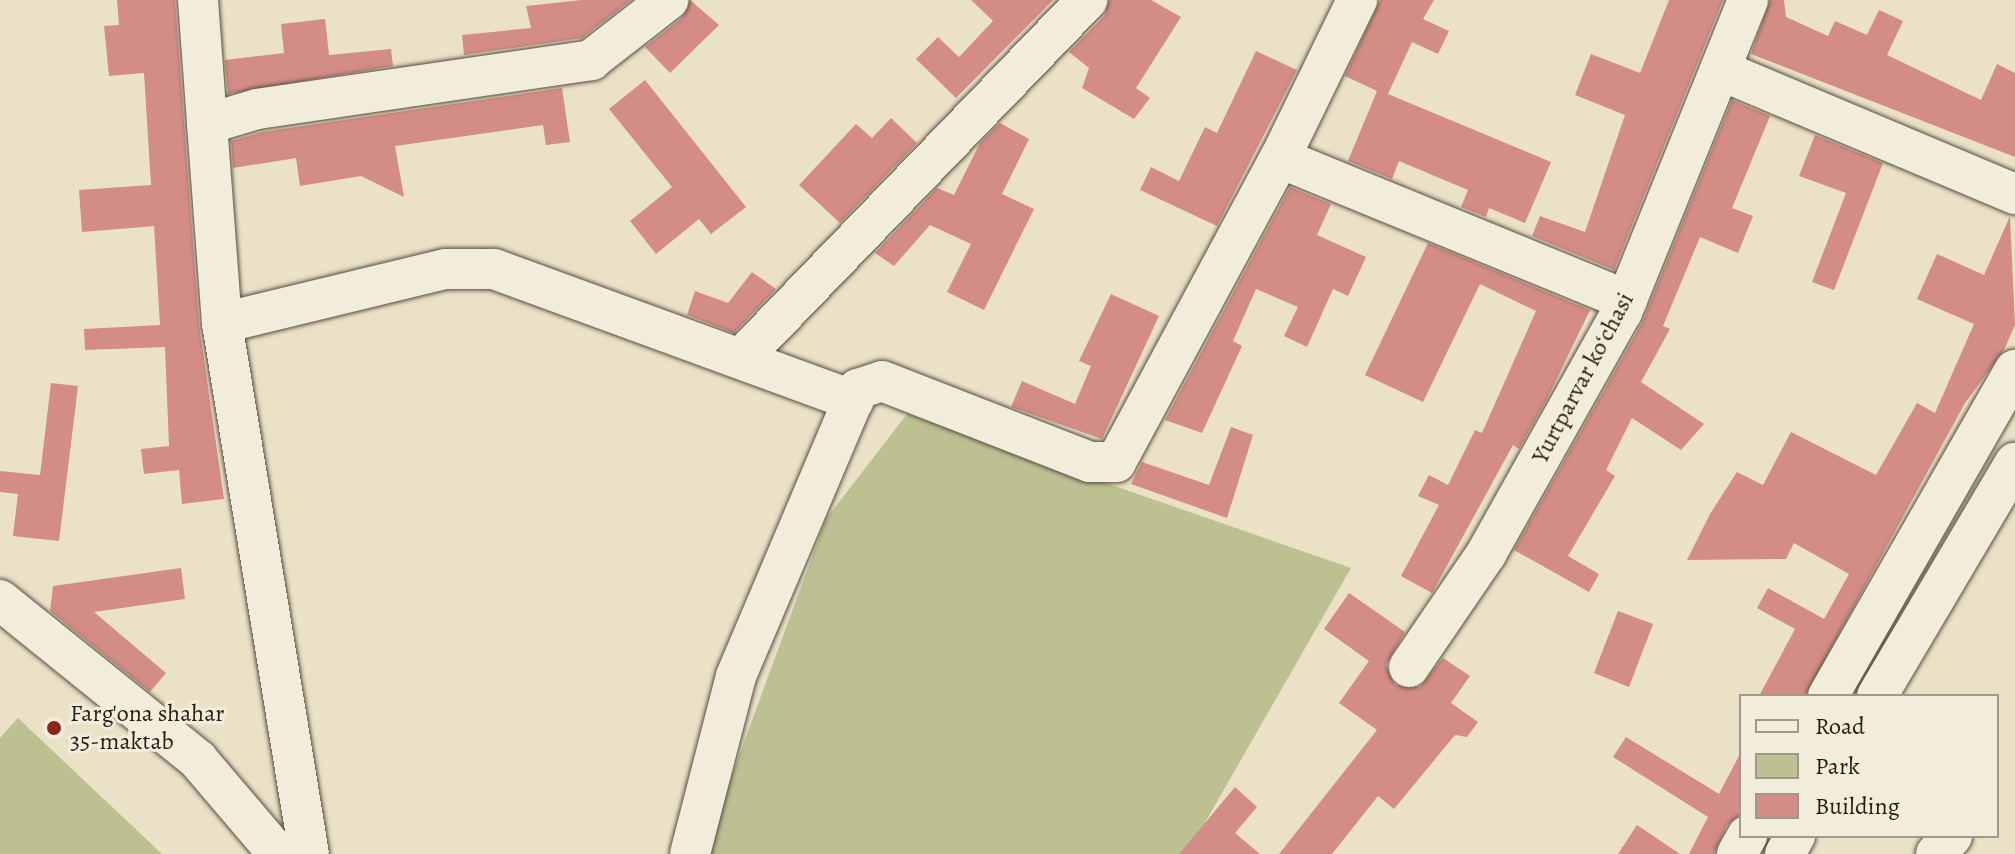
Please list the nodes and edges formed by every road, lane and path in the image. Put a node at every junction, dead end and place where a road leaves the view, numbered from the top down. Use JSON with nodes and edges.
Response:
{"nodes":[{"id":1,"x":198,"y":0,"type":"edge"},
{"id":2,"x":668,"y":0,"type":"edge"},
{"id":3,"x":1087,"y":0,"type":"edge"},
{"id":4,"x":1357,"y":0,"type":"edge"},
{"id":5,"x":1748,"y":0,"type":"edge"},
{"id":6,"x":1720,"y":70,"type":"junction"},
{"id":7,"x":207,"y":124,"type":"junction"},
{"id":8,"x":1280,"y":158,"type":"junction"},
{"id":9,"x":2015,"y":194,"type":"edge"},
{"id":10,"x":1627,"y":300,"type":"junction"},
{"id":11,"x":222,"y":323,"type":"junction"},
{"id":12,"x":751,"y":348,"type":"dead end"},
{"id":13,"x":2015,"y":370,"type":"edge"},
{"id":14,"x":854,"y":401,"type":"junction"},
{"id":15,"x":2015,"y":463,"type":"edge"},
{"id":16,"x":0,"y":600,"type":"edge"},
{"id":17,"x":1409,"y":667,"type":"dead end"},
{"id":18,"x":1829,"y":694,"type":"edge"},
{"id":19,"x":1878,"y":694,"type":"edge"},
{"id":20,"x":1950,"y":838,"type":"edge"},
{"id":21,"x":278,"y":854,"type":"edge"},
{"id":22,"x":309,"y":854,"type":"edge"},
{"id":23,"x":690,"y":854,"type":"edge"},
{"id":24,"x":1936,"y":854,"type":"edge"}],
"edges":[{"from":1,"to":7,"type":"street"},
{"from":2,"to":7,"type":"street"},
{"from":3,"to":12,"type":"street"},
{"from":4,"to":8,"type":"street"},
{"from":5,"to":6,"type":"street","name":"Yurtparvar koʻchasi"},
{"from":6,"to":9,"type":"street"},
{"from":6,"to":10,"type":"street","name":"Yurtparvar koʻchasi"},
{"from":7,"to":11,"type":"street"},
{"from":8,"to":10,"type":"street"},
{"from":8,"to":14,"type":"street"},
{"from":10,"to":17,"type":"street","name":"Yurtparvar koʻchasi"},
{"from":11,"to":14,"type":"street"},
{"from":11,"to":22,"type":"street"},
{"from":13,"to":18,"type":"street"},
{"from":14,"to":23,"type":"street"},
{"from":15,"to":19,"type":"street"},
{"from":16,"to":21,"type":"street"},
{"from":20,"to":24,"type":"street"}]}
